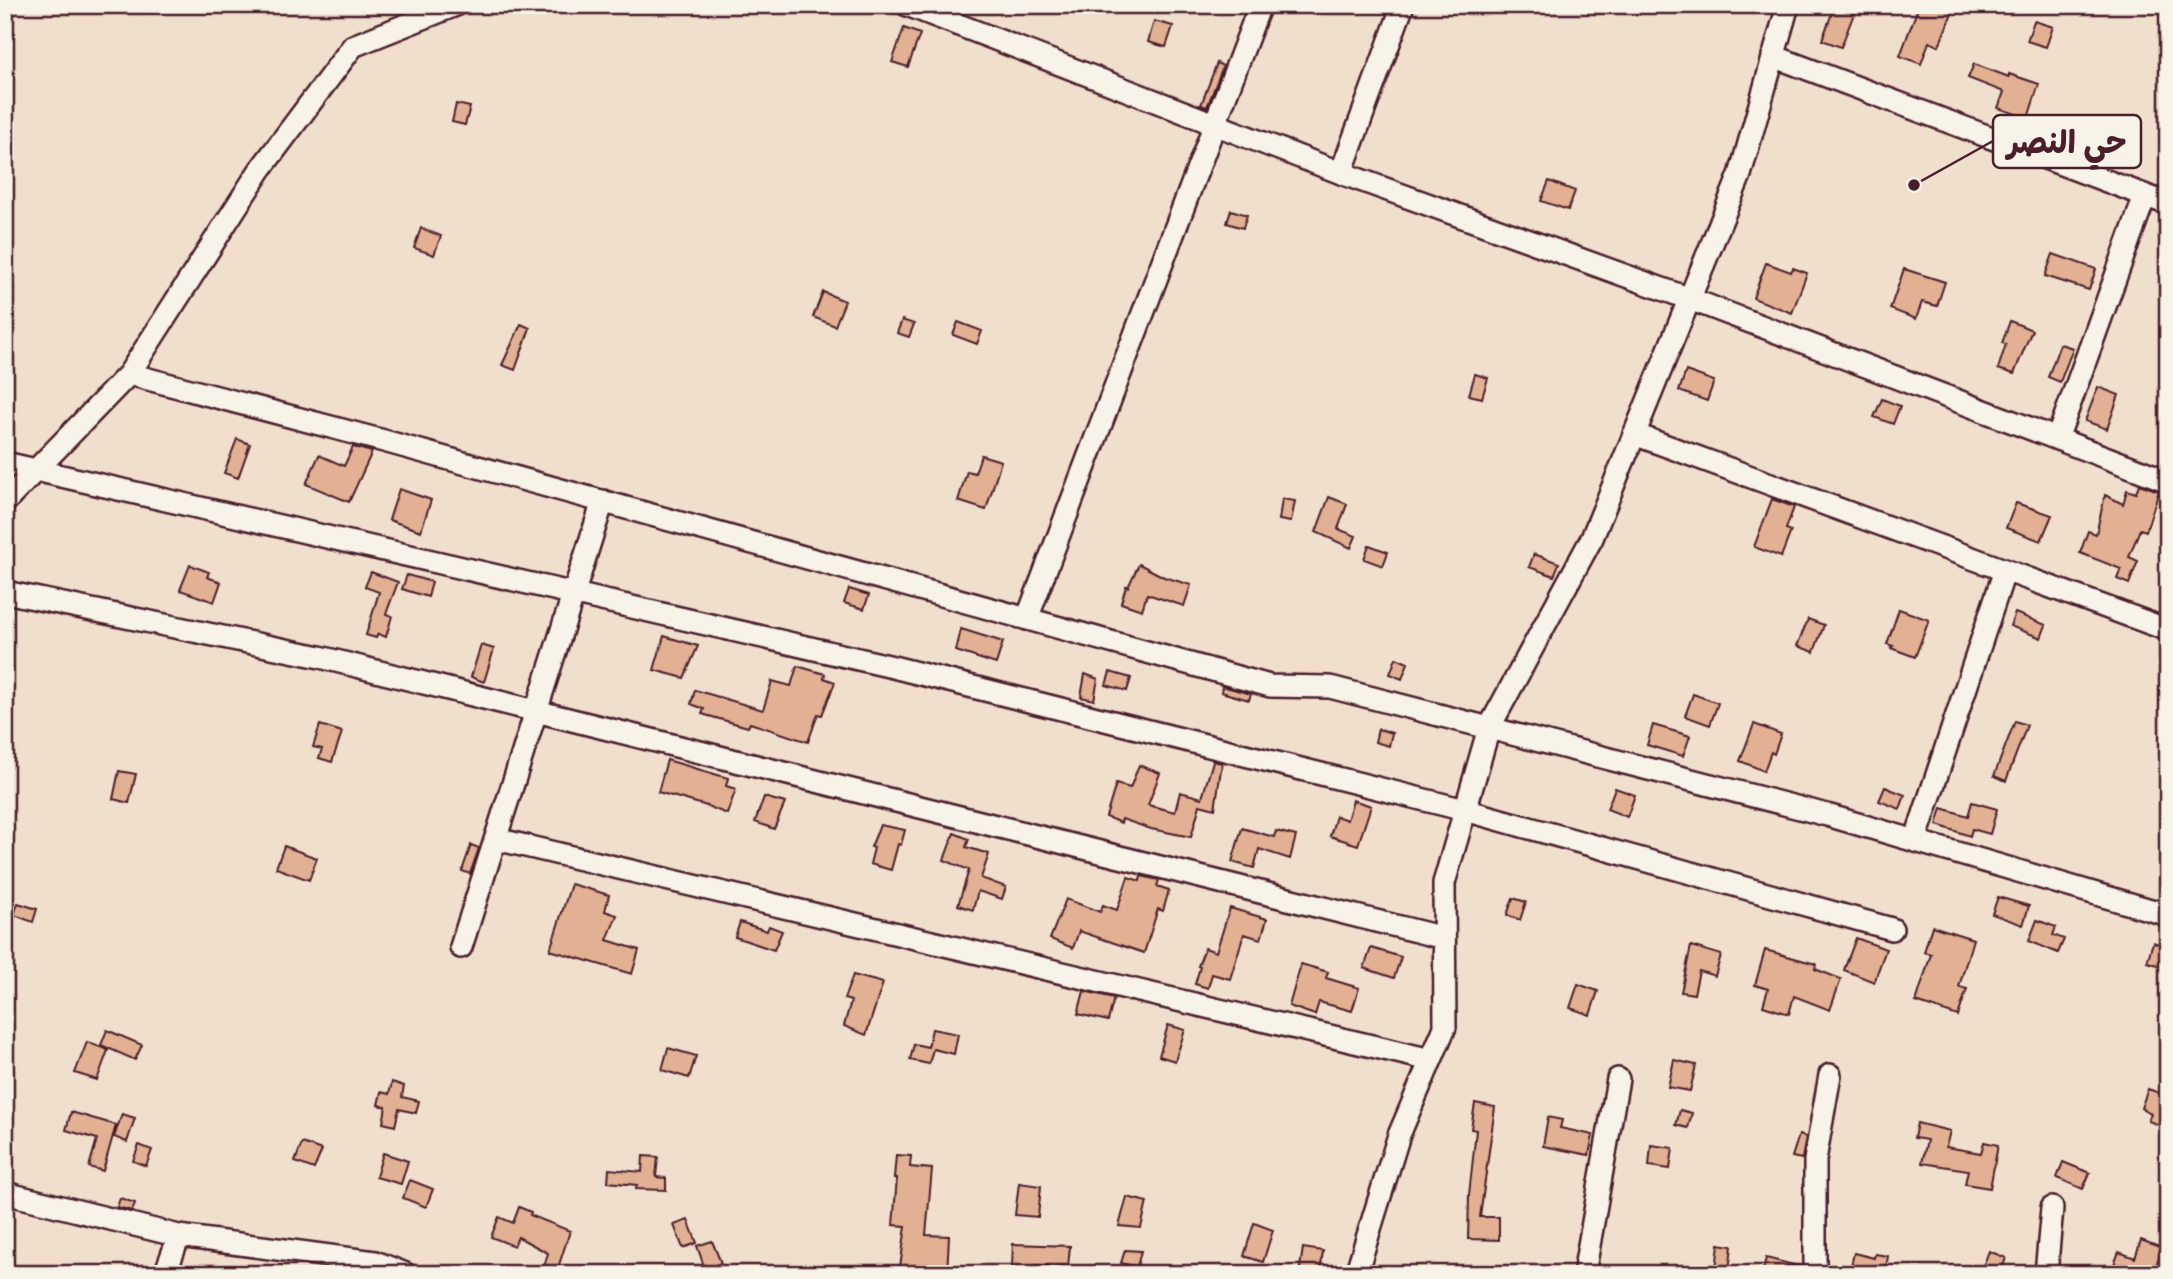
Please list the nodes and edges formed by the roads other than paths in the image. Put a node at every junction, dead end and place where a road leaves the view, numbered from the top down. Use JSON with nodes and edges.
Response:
{"nodes":[{"id":1,"x":456,"y":5,"type":"edge"},
{"id":2,"x":906,"y":5,"type":"edge"},
{"id":3,"x":1260,"y":5,"type":"edge"},
{"id":4,"x":1403,"y":5,"type":"edge"},
{"id":5,"x":1788,"y":5,"type":"edge"},
{"id":6,"x":1773,"y":56,"type":"junction"},
{"id":7,"x":1215,"y":124,"type":"junction"},
{"id":8,"x":1341,"y":173,"type":"junction"},
{"id":9,"x":2145,"y":195,"type":"junction"},
{"id":10,"x":2168,"y":204,"type":"edge"},
{"id":11,"x":1690,"y":299,"type":"junction"},
{"id":12,"x":129,"y":374,"type":"junction"},
{"id":13,"x":1634,"y":434,"type":"junction"},
{"id":14,"x":2057,"y":439,"type":"junction"},
{"id":15,"x":5,"y":464,"type":"edge"},
{"id":16,"x":36,"y":471,"type":"junction"},
{"id":17,"x":2168,"y":481,"type":"edge"},
{"id":18,"x":603,"y":501,"type":"junction"},
{"id":19,"x":5,"y":502,"type":"edge"},
{"id":20,"x":2005,"y":570,"type":"junction"},
{"id":21,"x":5,"y":592,"type":"edge"},
{"id":22,"x":574,"y":594,"type":"junction"},
{"id":23,"x":1027,"y":619,"type":"junction"},
{"id":24,"x":2168,"y":630,"type":"edge"},
{"id":25,"x":536,"y":711,"type":"junction"},
{"id":26,"x":1489,"y":728,"type":"junction"},
{"id":27,"x":1465,"y":810,"type":"junction"},
{"id":28,"x":496,"y":839,"type":"junction"},
{"id":29,"x":1915,"y":841,"type":"junction"},
{"id":30,"x":2168,"y":915,"type":"edge"},
{"id":31,"x":1892,"y":929,"type":"dead end"},
{"id":32,"x":1444,"y":938,"type":"junction"},
{"id":33,"x":461,"y":947,"type":"dead end"},
{"id":34,"x":1431,"y":1060,"type":"junction"},
{"id":35,"x":1830,"y":1076,"type":"dead end"},
{"id":36,"x":1618,"y":1079,"type":"dead end"},
{"id":37,"x":5,"y":1193,"type":"edge"},
{"id":38,"x":2052,"y":1208,"type":"dead end"},
{"id":39,"x":179,"y":1236,"type":"junction"},
{"id":40,"x":310,"y":1253,"type":"junction"},
{"id":41,"x":165,"y":1274,"type":"edge"},
{"id":42,"x":302,"y":1274,"type":"edge"},
{"id":43,"x":406,"y":1274,"type":"edge"},
{"id":44,"x":1356,"y":1274,"type":"edge"},
{"id":45,"x":1584,"y":1274,"type":"edge"},
{"id":46,"x":1815,"y":1274,"type":"edge"},
{"id":47,"x":2046,"y":1274,"type":"edge"}],
"edges":[{"from":1,"to":12,"type":"street"},
{"from":2,"to":7,"type":"street"},
{"from":3,"to":7,"type":"street"},
{"from":4,"to":8,"type":"street"},
{"from":5,"to":6,"type":"street"},
{"from":6,"to":9,"type":"street"},
{"from":6,"to":11,"type":"street"},
{"from":7,"to":8,"type":"street"},
{"from":7,"to":23,"type":"street"},
{"from":8,"to":11,"type":"street"},
{"from":9,"to":10,"type":"street"},
{"from":9,"to":14,"type":"street"},
{"from":11,"to":13,"type":"street"},
{"from":11,"to":14,"type":"street"},
{"from":12,"to":16,"type":"street"},
{"from":12,"to":18,"type":"street"},
{"from":13,"to":20,"type":"street"},
{"from":13,"to":26,"type":"street"},
{"from":14,"to":17,"type":"street"},
{"from":15,"to":16,"type":"street"},
{"from":16,"to":19,"type":"street"},
{"from":16,"to":22,"type":"street"},
{"from":18,"to":22,"type":"street"},
{"from":18,"to":23,"type":"street"},
{"from":20,"to":24,"type":"street"},
{"from":20,"to":29,"type":"street"},
{"from":21,"to":25,"type":"street"},
{"from":22,"to":25,"type":"street"},
{"from":22,"to":27,"type":"street"},
{"from":23,"to":26,"type":"street"},
{"from":25,"to":28,"type":"street"},
{"from":25,"to":32,"type":"street"},
{"from":26,"to":27,"type":"street"},
{"from":26,"to":29,"type":"street"},
{"from":27,"to":31,"type":"street"},
{"from":27,"to":32,"type":"street"},
{"from":28,"to":33,"type":"street"},
{"from":28,"to":34,"type":"street"},
{"from":29,"to":30,"type":"street"},
{"from":32,"to":34,"type":"street"},
{"from":34,"to":44,"type":"street"},
{"from":35,"to":46,"type":"street"},
{"from":36,"to":45,"type":"street"},
{"from":37,"to":39,"type":"street"},
{"from":38,"to":47,"type":"street"},
{"from":39,"to":40,"type":"street"},
{"from":39,"to":41,"type":"street"},
{"from":40,"to":42,"type":"street"},
{"from":40,"to":43,"type":"street"}]}
